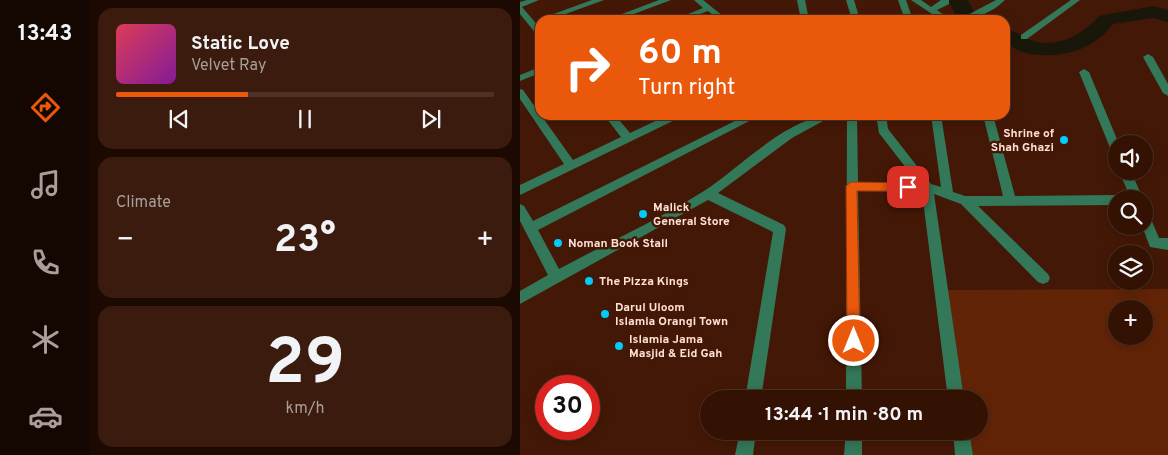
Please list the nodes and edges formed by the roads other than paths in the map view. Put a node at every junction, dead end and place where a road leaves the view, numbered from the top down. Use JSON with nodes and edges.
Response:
{"nodes":[{"id":1,"x":535,"y":0,"type":"edge"},
{"id":2,"x":569,"y":0,"type":"edge"},
{"id":3,"x":600,"y":0,"type":"edge"},
{"id":4,"x":667,"y":0,"type":"edge"},
{"id":5,"x":698,"y":0,"type":"edge"},
{"id":6,"x":801,"y":0,"type":"edge"},
{"id":7,"x":850,"y":0,"type":"edge"},
{"id":8,"x":902,"y":0,"type":"edge"},
{"id":9,"x":915,"y":0,"type":"edge"},
{"id":10,"x":945,"y":0,"type":"edge"},
{"id":11,"x":1001,"y":0,"type":"edge"},
{"id":12,"x":1076,"y":0,"type":"edge"},
{"id":13,"x":520,"y":5,"type":"edge"},
{"id":14,"x":576,"y":8,"type":"junction"},
{"id":15,"x":709,"y":8,"type":"junction"},
{"id":16,"x":520,"y":9,"type":"edge"},
{"id":17,"x":931,"y":10,"type":"junction"},
{"id":18,"x":556,"y":15,"type":"edge"},
{"id":19,"x":624,"y":15,"type":"edge"},
{"id":20,"x":690,"y":15,"type":"edge"},
{"id":21,"x":718,"y":15,"type":"edge"},
{"id":22,"x":804,"y":15,"type":"edge"},
{"id":23,"x":854,"y":15,"type":"edge"},
{"id":24,"x":907,"y":15,"type":"edge"},
{"id":25,"x":939,"y":15,"type":"edge"},
{"id":26,"x":974,"y":15,"type":"edge"},
{"id":27,"x":535,"y":19,"type":"edge"},
{"id":28,"x":1024,"y":37,"type":"dead end"},
{"id":29,"x":1148,"y":57,"type":"dead end"},
{"id":30,"x":535,"y":72,"type":"edge"},
{"id":31,"x":1084,"y":72,"type":"dead end"},
{"id":32,"x":520,"y":78,"type":"edge"},
{"id":33,"x":520,"y":92,"type":"edge"},
{"id":34,"x":1168,"y":93,"type":"edge"},
{"id":35,"x":535,"y":114,"type":"edge"},
{"id":36,"x":539,"y":120,"type":"edge"},
{"id":37,"x":613,"y":120,"type":"edge"},
{"id":38,"x":666,"y":120,"type":"edge"},
{"id":39,"x":746,"y":120,"type":"edge"},
{"id":40,"x":819,"y":120,"type":"edge"},
{"id":41,"x":852,"y":120,"type":"edge"},
{"id":42,"x":881,"y":120,"type":"edge"},
{"id":43,"x":937,"y":120,"type":"edge"},
{"id":44,"x":989,"y":120,"type":"edge"},
{"id":45,"x":1110,"y":135,"type":"edge"},
{"id":46,"x":628,"y":138,"type":"junction"},
{"id":47,"x":571,"y":166,"type":"junction"},
{"id":48,"x":851,"y":186,"type":"junction"},
{"id":49,"x":927,"y":187,"type":"junction"},
{"id":50,"x":520,"y":190,"type":"edge"},
{"id":51,"x":708,"y":194,"type":"junction"},
{"id":52,"x":948,"y":195,"type":"junction"},
{"id":53,"x":1108,"y":200,"type":"edge"},
{"id":54,"x":964,"y":201,"type":"junction"},
{"id":55,"x":1010,"y":201,"type":"junction"},
{"id":56,"x":520,"y":209,"type":"edge"},
{"id":57,"x":530,"y":228,"type":"junction"},
{"id":58,"x":1152,"y":235,"type":"edge"},
{"id":59,"x":1168,"y":244,"type":"edge"},
{"id":60,"x":556,"y":278,"type":"junction"},
{"id":61,"x":1043,"y":278,"type":"dead end"},
{"id":62,"x":520,"y":298,"type":"edge"},
{"id":63,"x":754,"y":390,"type":"edge"},
{"id":64,"x":854,"y":390,"type":"edge"},
{"id":65,"x":955,"y":390,"type":"edge"},
{"id":66,"x":746,"y":440,"type":"edge"},
{"id":67,"x":854,"y":440,"type":"edge"},
{"id":68,"x":962,"y":440,"type":"edge"},
{"id":69,"x":744,"y":455,"type":"edge"},
{"id":70,"x":854,"y":455,"type":"edge"},
{"id":71,"x":964,"y":455,"type":"edge"}],
"edges":[{"from":1,"to":13,"type":"street"},
{"from":2,"to":14,"type":"street"},
{"from":3,"to":14,"type":"street"},
{"from":4,"to":19,"type":"street"},
{"from":5,"to":15,"type":"street"},
{"from":6,"to":22,"type":"street"},
{"from":7,"to":23,"type":"street"},
{"from":8,"to":24,"type":"street"},
{"from":9,"to":17,"type":"street"},
{"from":10,"to":17,"type":"street"},
{"from":11,"to":26,"type":"street"},
{"from":12,"to":28,"type":"street"},
{"from":14,"to":18,"type":"street"},
{"from":15,"to":20,"type":"street"},
{"from":15,"to":21,"type":"street"},
{"from":16,"to":27,"type":"street"},
{"from":17,"to":25,"type":"street"},
{"from":29,"to":34,"type":"street"},
{"from":30,"to":32,"type":"street"},
{"from":31,"to":45,"type":"street"},
{"from":33,"to":35,"type":"street"},
{"from":36,"to":47,"type":"street"},
{"from":37,"to":46,"type":"street"},
{"from":38,"to":46,"type":"street"},
{"from":39,"to":57,"type":"street"},
{"from":40,"to":51,"type":"street"},
{"from":41,"to":48,"type":"street"},
{"from":42,"to":49,"type":"street"},
{"from":43,"to":52,"type":"street"},
{"from":44,"to":55,"type":"street"},
{"from":46,"to":47,"type":"street"},
{"from":47,"to":50,"type":"street"},
{"from":48,"to":49,"type":"street"},
{"from":48,"to":64,"type":"street"},
{"from":49,"to":52,"type":"street"},
{"from":49,"to":65,"type":"street"},
{"from":51,"to":60,"type":"street"},
{"from":51,"to":63,"type":"street"},
{"from":52,"to":54,"type":"street"},
{"from":53,"to":55,"type":"street"},
{"from":54,"to":55,"type":"street"},
{"from":54,"to":61,"type":"street"},
{"from":56,"to":57,"type":"street"},
{"from":57,"to":60,"type":"street"},
{"from":58,"to":59,"type":"street"},
{"from":60,"to":62,"type":"street"},
{"from":66,"to":69,"type":"street"},
{"from":67,"to":70,"type":"street"},
{"from":68,"to":71,"type":"street"}]}
